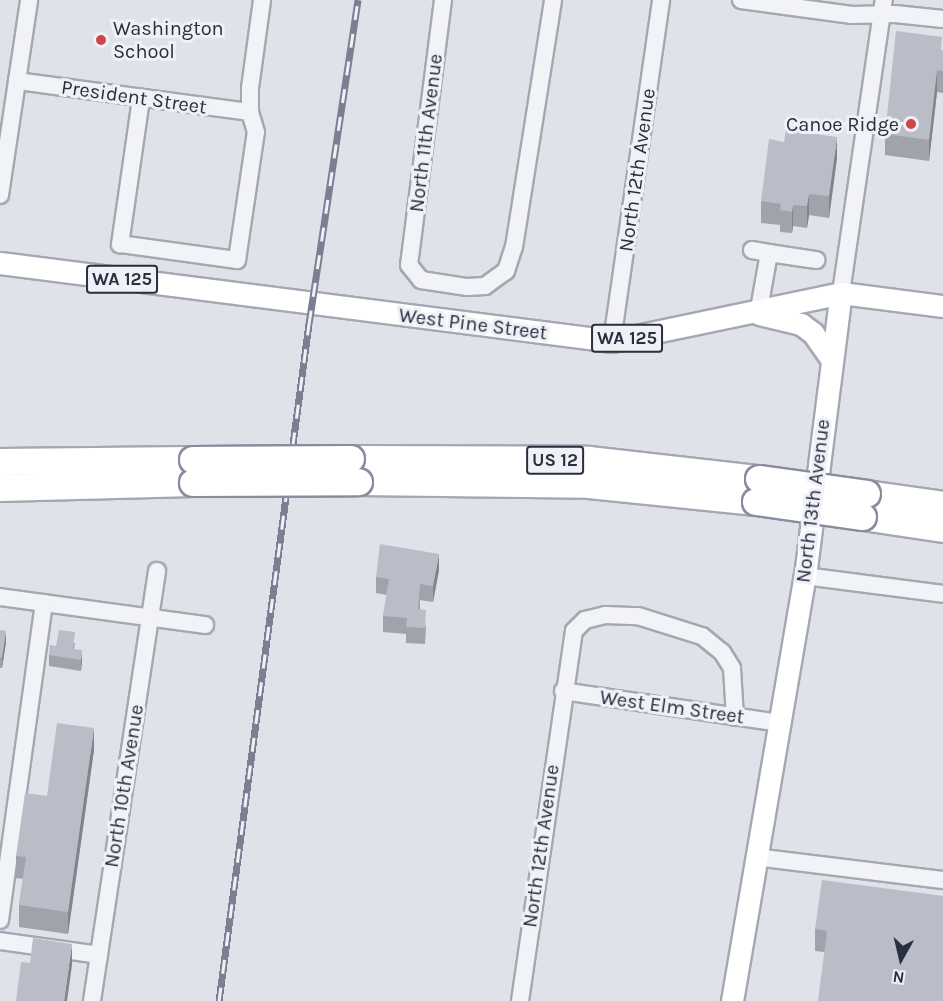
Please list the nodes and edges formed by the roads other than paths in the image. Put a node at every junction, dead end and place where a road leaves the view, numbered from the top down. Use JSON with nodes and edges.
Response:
{"nodes":[{"id":1,"x":29,"y":0,"type":"edge"},
{"id":2,"x":262,"y":0,"type":"edge"},
{"id":3,"x":443,"y":0,"type":"edge"},
{"id":4,"x":553,"y":0,"type":"edge"},
{"id":5,"x":661,"y":0,"type":"edge"},
{"id":6,"x":741,"y":0,"type":"edge"},
{"id":7,"x":883,"y":8,"type":"edge"},
{"id":8,"x":943,"y":19,"type":"edge"},
{"id":9,"x":17,"y":81,"type":"junction"},
{"id":10,"x":141,"y":99,"type":"junction"},
{"id":11,"x":250,"y":112,"type":"junction"},
{"id":12,"x":0,"y":195,"type":"edge"},
{"id":13,"x":816,"y":260,"type":"dead end"},
{"id":14,"x":0,"y":263,"type":"edge"},
{"id":15,"x":841,"y":293,"type":"junction"},
{"id":16,"x":943,"y":306,"type":"edge"},
{"id":17,"x":751,"y":310,"type":"junction"},
{"id":18,"x":612,"y":341,"type":"junction"},
{"id":19,"x":831,"y":358,"type":"junction"},
{"id":20,"x":8,"y":462,"type":"edge"},
{"id":21,"x":193,"y":471,"type":"junction"},
{"id":22,"x":9,"y":487,"type":"edge"},
{"id":23,"x":943,"y":505,"type":"edge"},
{"id":24,"x":865,"y":506,"type":"junction"},
{"id":25,"x":943,"y":529,"type":"edge"},
{"id":26,"x":157,"y":571,"type":"dead end"},
{"id":27,"x":805,"y":576,"type":"junction"},
{"id":28,"x":943,"y":594,"type":"edge"},
{"id":29,"x":0,"y":597,"type":"edge"},
{"id":30,"x":44,"y":603,"type":"junction"},
{"id":31,"x":150,"y":617,"type":"junction"},
{"id":32,"x":205,"y":625,"type":"dead end"},
{"id":33,"x":563,"y":691,"type":"junction"},
{"id":34,"x":735,"y":717,"type":"junction"},
{"id":35,"x":780,"y":723,"type":"junction"},
{"id":36,"x":756,"y":857,"type":"junction"},
{"id":37,"x":943,"y":880,"type":"edge"},
{"id":38,"x":0,"y":921,"type":"edge"},
{"id":39,"x":0,"y":940,"type":"edge"},
{"id":40,"x":99,"y":955,"type":"junction"},
{"id":41,"x":92,"y":1001,"type":"edge"},
{"id":42,"x":519,"y":1001,"type":"edge"},
{"id":43,"x":732,"y":1001,"type":"edge"}],
"edges":[{"from":1,"to":9,"type":"street"},
{"from":2,"to":11,"type":"street"},
{"from":3,"to":4,"type":"street","name":"North 11th Avenue"},
{"from":5,"to":18,"type":"street","name":"North 12th Avenue"},
{"from":6,"to":7,"type":"street"},
{"from":7,"to":8,"type":"street"},
{"from":7,"to":15,"type":"street","name":"North 13th Avenue"},
{"from":9,"to":10,"type":"street","name":"President Street"},
{"from":9,"to":12,"type":"street"},
{"from":10,"to":11,"type":"street","name":"President Street"},
{"from":10,"to":11,"type":"street"},
{"from":13,"to":17,"type":"street"},
{"from":14,"to":18,"type":"main road","name":"West Pine Street","number":"WA 125"},
{"from":15,"to":16,"type":"main road","name":"West Pine Street"},
{"from":15,"to":17,"type":"main road","name":"West Pine Street","number":"WA 125"},
{"from":15,"to":19,"type":"main road","name":"North 13th Avenue"},
{"from":17,"to":18,"type":"main road","name":"West Pine Street","number":"WA 125"},
{"from":17,"to":19,"type":"main road","number":"WA 125"},
{"from":19,"to":27,"type":"main road","name":"North 13th Avenue"},
{"from":20,"to":21,"type":"highway","number":"US 12"},
{"from":21,"to":22,"type":"highway","number":"US 12"},
{"from":21,"to":24,"type":"highway","number":"US 12","bridge":true},
{"from":23,"to":24,"type":"highway","number":"US 12"},
{"from":24,"to":25,"type":"highway","number":"US 12"},
{"from":26,"to":31,"type":"street","name":"North 10th Avenue"},
{"from":27,"to":28,"type":"street"},
{"from":27,"to":35,"type":"main road","name":"North 13th Avenue"},
{"from":29,"to":30,"type":"street"},
{"from":30,"to":31,"type":"street"},
{"from":30,"to":38,"type":"street"},
{"from":31,"to":32,"type":"street"},
{"from":31,"to":40,"type":"street","name":"North 10th Avenue"},
{"from":33,"to":34,"type":"street","name":"West Elm Street"},
{"from":33,"to":34,"type":"street","name":"North 12th Avenue"},
{"from":33,"to":42,"type":"street","name":"North 12th Avenue"},
{"from":34,"to":35,"type":"street","name":"West Elm Street"},
{"from":35,"to":36,"type":"main road","name":"North 13th Avenue"},
{"from":36,"to":37,"type":"street"},
{"from":36,"to":43,"type":"main road","name":"North 13th Avenue"},
{"from":39,"to":40,"type":"street"},
{"from":40,"to":41,"type":"street","name":"North 10th Avenue"}]}
